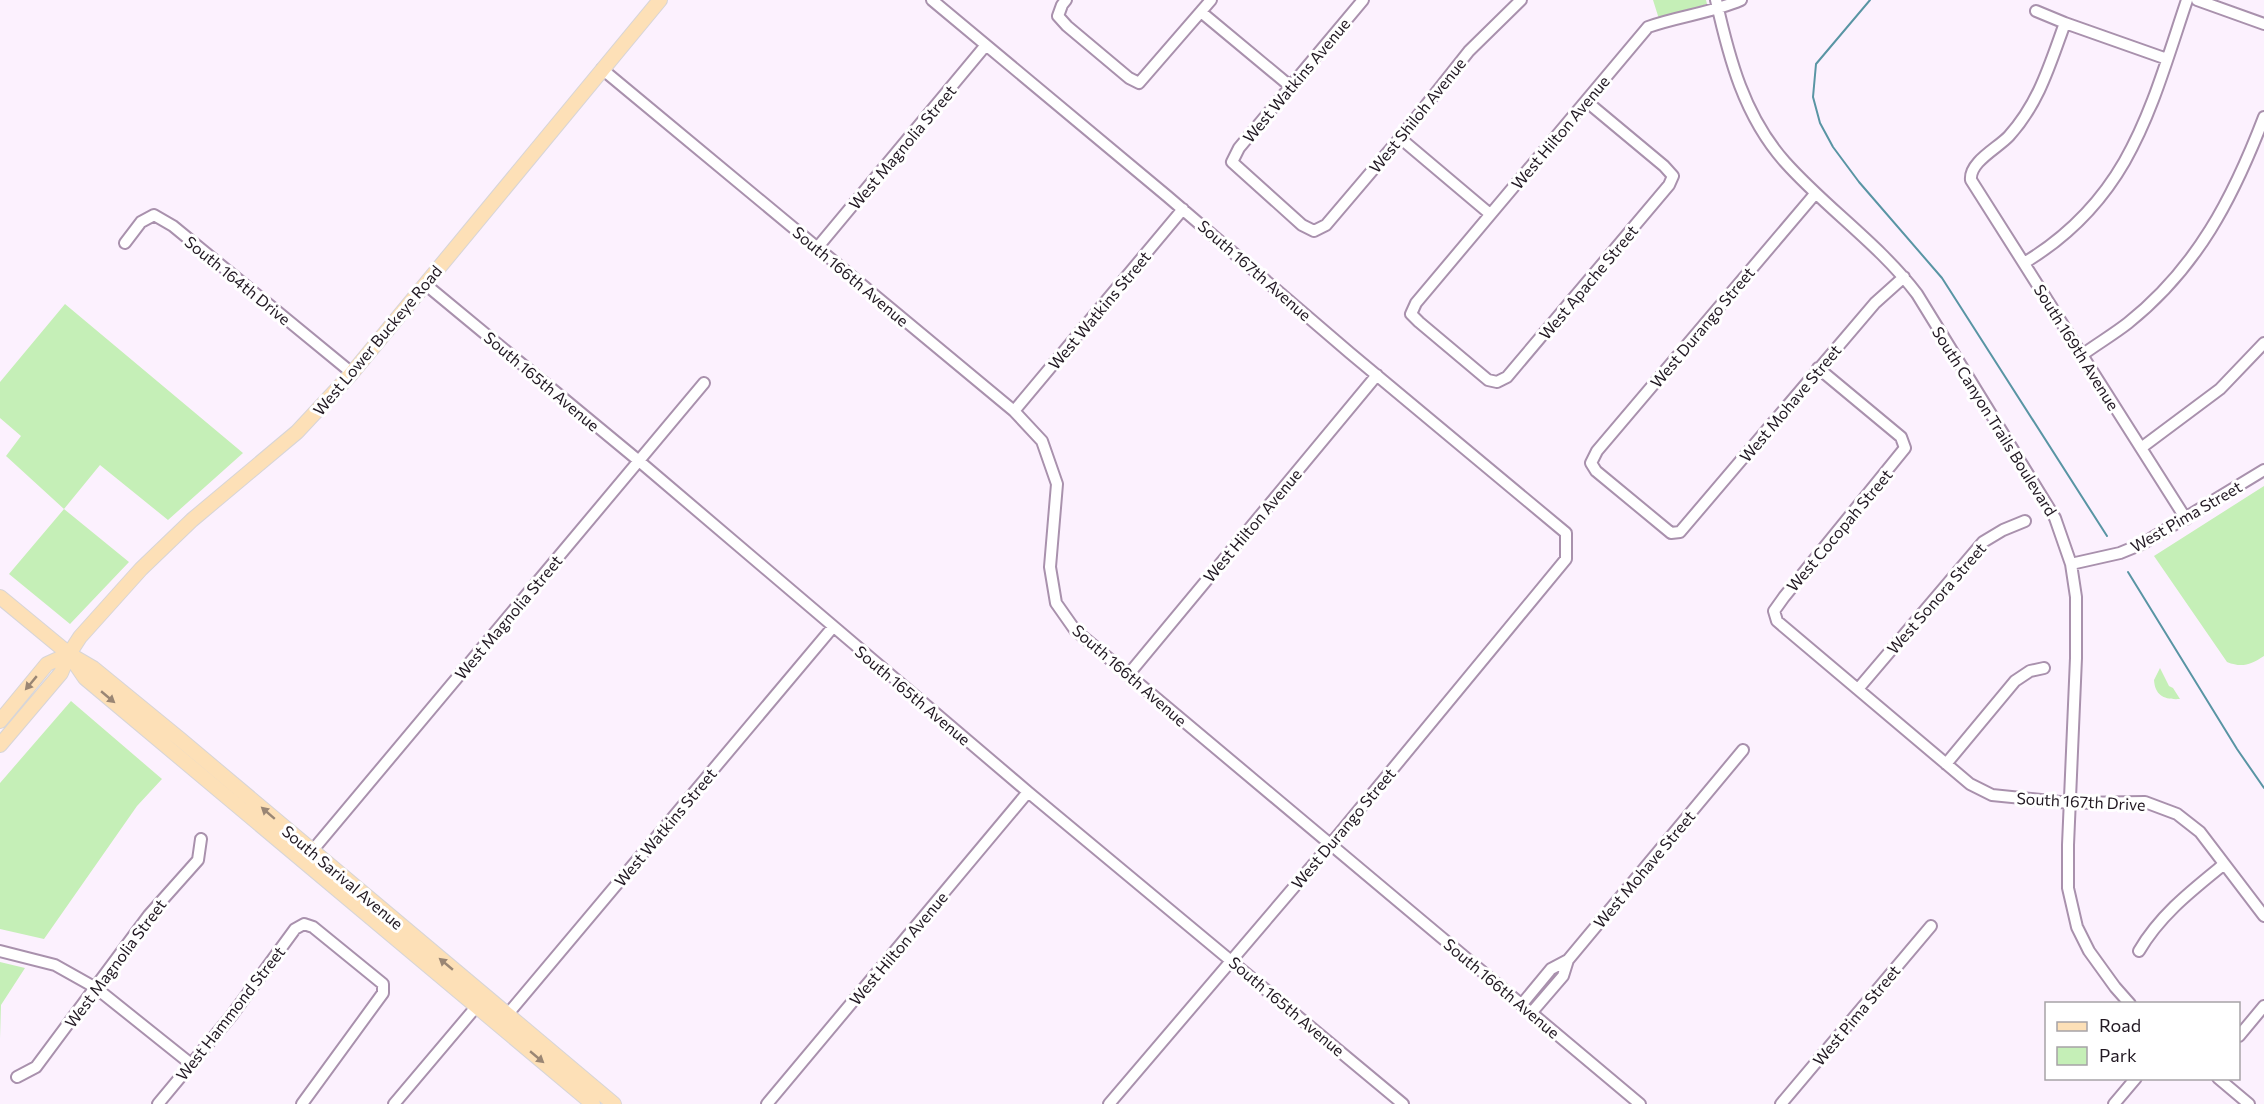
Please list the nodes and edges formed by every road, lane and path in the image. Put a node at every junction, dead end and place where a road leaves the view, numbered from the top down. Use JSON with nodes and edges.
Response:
{"nodes":[{"id":1,"x":660,"y":0,"type":"edge"},
{"id":2,"x":932,"y":0,"type":"edge"},
{"id":3,"x":1066,"y":0,"type":"edge"},
{"id":4,"x":1211,"y":0,"type":"edge"},
{"id":5,"x":1363,"y":0,"type":"edge"},
{"id":6,"x":1521,"y":0,"type":"edge"},
{"id":7,"x":1741,"y":0,"type":"edge"},
{"id":8,"x":2187,"y":0,"type":"edge"},
{"id":9,"x":2197,"y":0,"type":"edge"},
{"id":10,"x":1717,"y":5,"type":"edge"},
{"id":11,"x":2036,"y":10,"type":"dead end"},
{"id":12,"x":1201,"y":12,"type":"junction"},
{"id":13,"x":2065,"y":23,"type":"junction"},
{"id":14,"x":2264,"y":24,"type":"edge"},
{"id":15,"x":986,"y":45,"type":"junction"},
{"id":16,"x":2167,"y":59,"type":"junction"},
{"id":17,"x":602,"y":69,"type":"junction"},
{"id":18,"x":1290,"y":86,"type":"junction"},
{"id":19,"x":1586,"y":101,"type":"junction"},
{"id":20,"x":2264,"y":117,"type":"edge"},
{"id":21,"x":1400,"y":138,"type":"junction"},
{"id":22,"x":1815,"y":194,"type":"junction"},
{"id":23,"x":1183,"y":209,"type":"junction"},
{"id":24,"x":1490,"y":214,"type":"junction"},
{"id":25,"x":1314,"y":231,"type":"joint"},
{"id":26,"x":125,"y":243,"type":"dead end"},
{"id":27,"x":817,"y":248,"type":"junction"},
{"id":28,"x":2024,"y":263,"type":"junction"},
{"id":29,"x":1904,"y":277,"type":"junction"},
{"id":30,"x":425,"y":284,"type":"junction"},
{"id":31,"x":1412,"y":314,"type":"joint"},
{"id":32,"x":2264,"y":343,"type":"edge"},
{"id":33,"x":2082,"y":355,"type":"junction"},
{"id":34,"x":1818,"y":368,"type":"junction"},
{"id":35,"x":352,"y":373,"type":"junction"},
{"id":36,"x":1377,"y":375,"type":"junction"},
{"id":37,"x":704,"y":383,"type":"dead end"},
{"id":38,"x":1014,"y":411,"type":"junction"},
{"id":39,"x":2142,"y":448,"type":"junction"},
{"id":40,"x":639,"y":461,"type":"junction"},
{"id":41,"x":2264,"y":470,"type":"edge"},
{"id":42,"x":2186,"y":519,"type":"junction"},
{"id":43,"x":2025,"y":521,"type":"dead end"},
{"id":44,"x":1680,"y":532,"type":"joint"},
{"id":45,"x":1568,"y":546,"type":"joint"},
{"id":46,"x":2071,"y":564,"type":"junction"},
{"id":47,"x":0,"y":597,"type":"edge"},
{"id":48,"x":1774,"y":611,"type":"joint"},
{"id":49,"x":833,"y":627,"type":"junction"},
{"id":50,"x":69,"y":654,"type":"junction"},
{"id":51,"x":2044,"y":668,"type":"dead end"},
{"id":52,"x":1128,"y":675,"type":"junction"},
{"id":53,"x":1858,"y":689,"type":"junction"},
{"id":54,"x":0,"y":721,"type":"edge"},
{"id":55,"x":0,"y":746,"type":"edge"},
{"id":56,"x":1743,"y":750,"type":"dead end"},
{"id":57,"x":1946,"y":764,"type":"junction"},
{"id":58,"x":1028,"y":792,"type":"junction"},
{"id":59,"x":2070,"y":803,"type":"junction"},
{"id":60,"x":201,"y":839,"type":"dead end"},
{"id":61,"x":1330,"y":845,"type":"junction"},
{"id":62,"x":308,"y":856,"type":"junction"},
{"id":63,"x":2223,"y":865,"type":"junction"},
{"id":64,"x":2264,"y":916,"type":"edge"},
{"id":65,"x":1931,"y":926,"type":"dead end"},
{"id":66,"x":0,"y":951,"type":"edge"},
{"id":67,"x":2139,"y":951,"type":"dead end"},
{"id":68,"x":1231,"y":959,"type":"junction"},
{"id":69,"x":1568,"y":960,"type":"junction"},
{"id":70,"x":1542,"y":980,"type":"junction"},
{"id":71,"x":96,"y":988,"type":"junction"},
{"id":72,"x":1552,"y":988,"type":"junction"},
{"id":73,"x":478,"y":991,"type":"junction"},
{"id":74,"x":2128,"y":1002,"type":"edge"},
{"id":75,"x":1521,"y":1004,"type":"junction"},
{"id":76,"x":2264,"y":1006,"type":"edge"},
{"id":77,"x":476,"y":1007,"type":"junction"},
{"id":78,"x":1532,"y":1012,"type":"junction"},
{"id":79,"x":507,"y":1015,"type":"junction"},
{"id":80,"x":506,"y":1032,"type":"junction"},
{"id":81,"x":2240,"y":1035,"type":"edge"},
{"id":82,"x":191,"y":1064,"type":"junction"},
{"id":83,"x":17,"y":1077,"type":"dead end"},
{"id":84,"x":2134,"y":1080,"type":"edge"},
{"id":85,"x":2220,"y":1080,"type":"edge"},
{"id":86,"x":158,"y":1104,"type":"edge"},
{"id":87,"x":302,"y":1104,"type":"edge"},
{"id":88,"x":394,"y":1104,"type":"edge"},
{"id":89,"x":593,"y":1104,"type":"edge"},
{"id":90,"x":614,"y":1104,"type":"edge"},
{"id":91,"x":767,"y":1104,"type":"edge"},
{"id":92,"x":1109,"y":1104,"type":"edge"},
{"id":93,"x":1403,"y":1104,"type":"edge"},
{"id":94,"x":1640,"y":1104,"type":"edge"},
{"id":95,"x":1781,"y":1104,"type":"edge"},
{"id":96,"x":2114,"y":1104,"type":"edge"},
{"id":97,"x":2249,"y":1104,"type":"edge"}],
"edges":[{"from":1,"to":17,"type":"main road","name":"West Lower Buckeye Road"},
{"from":2,"to":15,"type":"street","name":"South 167th Avenue"},
{"from":3,"to":12,"type":"street"},
{"from":4,"to":12,"type":"street"},
{"from":5,"to":18,"type":"street","name":"West Watkins Avenue"},
{"from":6,"to":21,"type":"street","name":"West Shiloh Avenue"},
{"from":7,"to":10,"type":"street","name":"West Hilton Avenue"},
{"from":8,"to":16,"type":"street"},
{"from":9,"to":14,"type":"street"},
{"from":10,"to":19,"type":"street","name":"West Hilton Avenue"},
{"from":10,"to":22,"type":"street","name":"South Canyon Trails Boulevard"},
{"from":11,"to":13,"type":"street"},
{"from":12,"to":18,"type":"street"},
{"from":13,"to":16,"type":"street"},
{"from":13,"to":28,"type":"street","name":"South 169th Avenue"},
{"from":15,"to":23,"type":"street","name":"South 167th Avenue"},
{"from":15,"to":27,"type":"street","name":"West Magnolia Street"},
{"from":16,"to":28,"type":"street"},
{"from":17,"to":27,"type":"street","name":"South 166th Avenue"},
{"from":17,"to":30,"type":"main road","name":"West Lower Buckeye Road"},
{"from":18,"to":25,"type":"street","name":"West Watkins Avenue"},
{"from":19,"to":24,"type":"street","name":"West Hilton Avenue"},
{"from":19,"to":31,"type":"street","name":"West Apache Street"},
{"from":20,"to":33,"type":"street"},
{"from":21,"to":24,"type":"street"},
{"from":21,"to":25,"type":"street","name":"West Shiloh Avenue"},
{"from":22,"to":29,"type":"street","name":"South Canyon Trails Boulevard"},
{"from":22,"to":44,"type":"street","name":"West Durango Street"},
{"from":23,"to":36,"type":"street","name":"South 167th Avenue"},
{"from":23,"to":38,"type":"street","name":"West Watkins Street"},
{"from":24,"to":31,"type":"street","name":"West Hilton Avenue"},
{"from":26,"to":35,"type":"street","name":"South 164th Drive"},
{"from":27,"to":38,"type":"street","name":"South 166th Avenue"},
{"from":28,"to":33,"type":"street","name":"South 169th Avenue"},
{"from":29,"to":34,"type":"street","name":"West Mohave Street"},
{"from":29,"to":46,"type":"street","name":"South Canyon Trails Boulevard"},
{"from":30,"to":35,"type":"main road","name":"West Lower Buckeye Road"},
{"from":30,"to":40,"type":"street","name":"South 165th Avenue"},
{"from":32,"to":39,"type":"street"},
{"from":33,"to":39,"type":"street","name":"South 169th Avenue"},
{"from":34,"to":44,"type":"street","name":"West Mohave Street"},
{"from":34,"to":48,"type":"street","name":"West Cocopah Street"},
{"from":35,"to":50,"type":"main road","name":"West Lower Buckeye Road"},
{"from":36,"to":45,"type":"street","name":"South 167th Avenue"},
{"from":36,"to":52,"type":"street","name":"West Hilton Avenue"},
{"from":37,"to":40,"type":"street","name":"West Magnolia Street"},
{"from":38,"to":52,"type":"street","name":"South 166th Avenue"},
{"from":39,"to":42,"type":"street","name":"South 169th Avenue"},
{"from":40,"to":49,"type":"street","name":"South 165th Avenue"},
{"from":40,"to":62,"type":"street","name":"West Magnolia Street"},
{"from":41,"to":42,"type":"street","name":"West Pima Street"},
{"from":42,"to":46,"type":"street","name":"West Pima Street"},
{"from":43,"to":53,"type":"street","name":"West Sonora Street"},
{"from":45,"to":61,"type":"street","name":"West Durango Street"},
{"from":46,"to":59,"type":"street","name":"South Canyon Trails Boulevard"},
{"from":47,"to":50,"type":"main road","name":"South Sarival Avenue"},
{"from":48,"to":53,"type":"street","name":"South 167th Drive"},
{"from":49,"to":58,"type":"street","name":"South 165th Avenue"},
{"from":49,"to":79,"type":"street","name":"West Watkins Street"},
{"from":50,"to":54,"type":"main road","one_way":true},
{"from":50,"to":55,"type":"main road"},
{"from":50,"to":62,"type":"main road","name":"South Sarival Avenue"},
{"from":51,"to":57,"type":"street"},
{"from":52,"to":61,"type":"street","name":"South 166th Avenue"},
{"from":53,"to":57,"type":"street","name":"South 167th Drive"},
{"from":56,"to":69,"type":"street","name":"West Mohave Street"},
{"from":57,"to":59,"type":"street","name":"South 167th Drive"},
{"from":58,"to":68,"type":"street","name":"South 165th Avenue"},
{"from":58,"to":91,"type":"street","name":"West Hilton Avenue"},
{"from":59,"to":63,"type":"street","name":"South 167th Drive"},
{"from":59,"to":74,"type":"street","name":"South Canyon Trails Boulevard"},
{"from":60,"to":71,"type":"street","name":"West Magnolia Street"},
{"from":61,"to":68,"type":"street","name":"West Durango Street"},
{"from":61,"to":75,"type":"street","name":"South 166th Avenue"},
{"from":73,"to":62,"type":"main road","name":"South Sarival Avenue","one_way":true},
{"from":62,"to":77,"type":"main road","name":"South Sarival Avenue"},
{"from":63,"to":64,"type":"street","name":"South 167th Drive"},
{"from":63,"to":67,"type":"street"},
{"from":65,"to":95,"type":"street","name":"West Pima Street"},
{"from":66,"to":71,"type":"street"},
{"from":68,"to":92,"type":"street","name":"West Durango Street"},
{"from":68,"to":93,"type":"street","name":"South 165th Avenue"},
{"from":69,"to":70,"type":"street","name":"West Mohave Street"},
{"from":69,"to":72,"type":"street","name":"West Mohave Street"},
{"from":70,"to":72,"type":"street"},
{"from":70,"to":75,"type":"street","name":"West Mohave Street"},
{"from":71,"to":82,"type":"street"},
{"from":71,"to":83,"type":"street","name":"West Magnolia Street"},
{"from":72,"to":78,"type":"street","name":"West Mohave Street"},
{"from":73,"to":77,"type":"street"},
{"from":73,"to":79,"type":"main road","name":"South Sarival Avenue"},
{"from":75,"to":78,"type":"street","name":"South 166th Avenue"},
{"from":76,"to":81,"type":"street"},
{"from":77,"to":80,"type":"main road","name":"South Sarival Avenue"},
{"from":77,"to":88,"type":"street"},
{"from":78,"to":94,"type":"street","name":"South 166th Avenue"},
{"from":79,"to":80,"type":"street"},
{"from":79,"to":90,"type":"main road","name":"South Sarival Avenue"},
{"from":80,"to":89,"type":"main road","name":"South Sarival Avenue","one_way":true},
{"from":82,"to":86,"type":"street","name":"West Hammond Street"},
{"from":82,"to":87,"type":"street","name":"West Hammond Street"},
{"from":84,"to":96,"type":"street"},
{"from":85,"to":97,"type":"street"}]}
